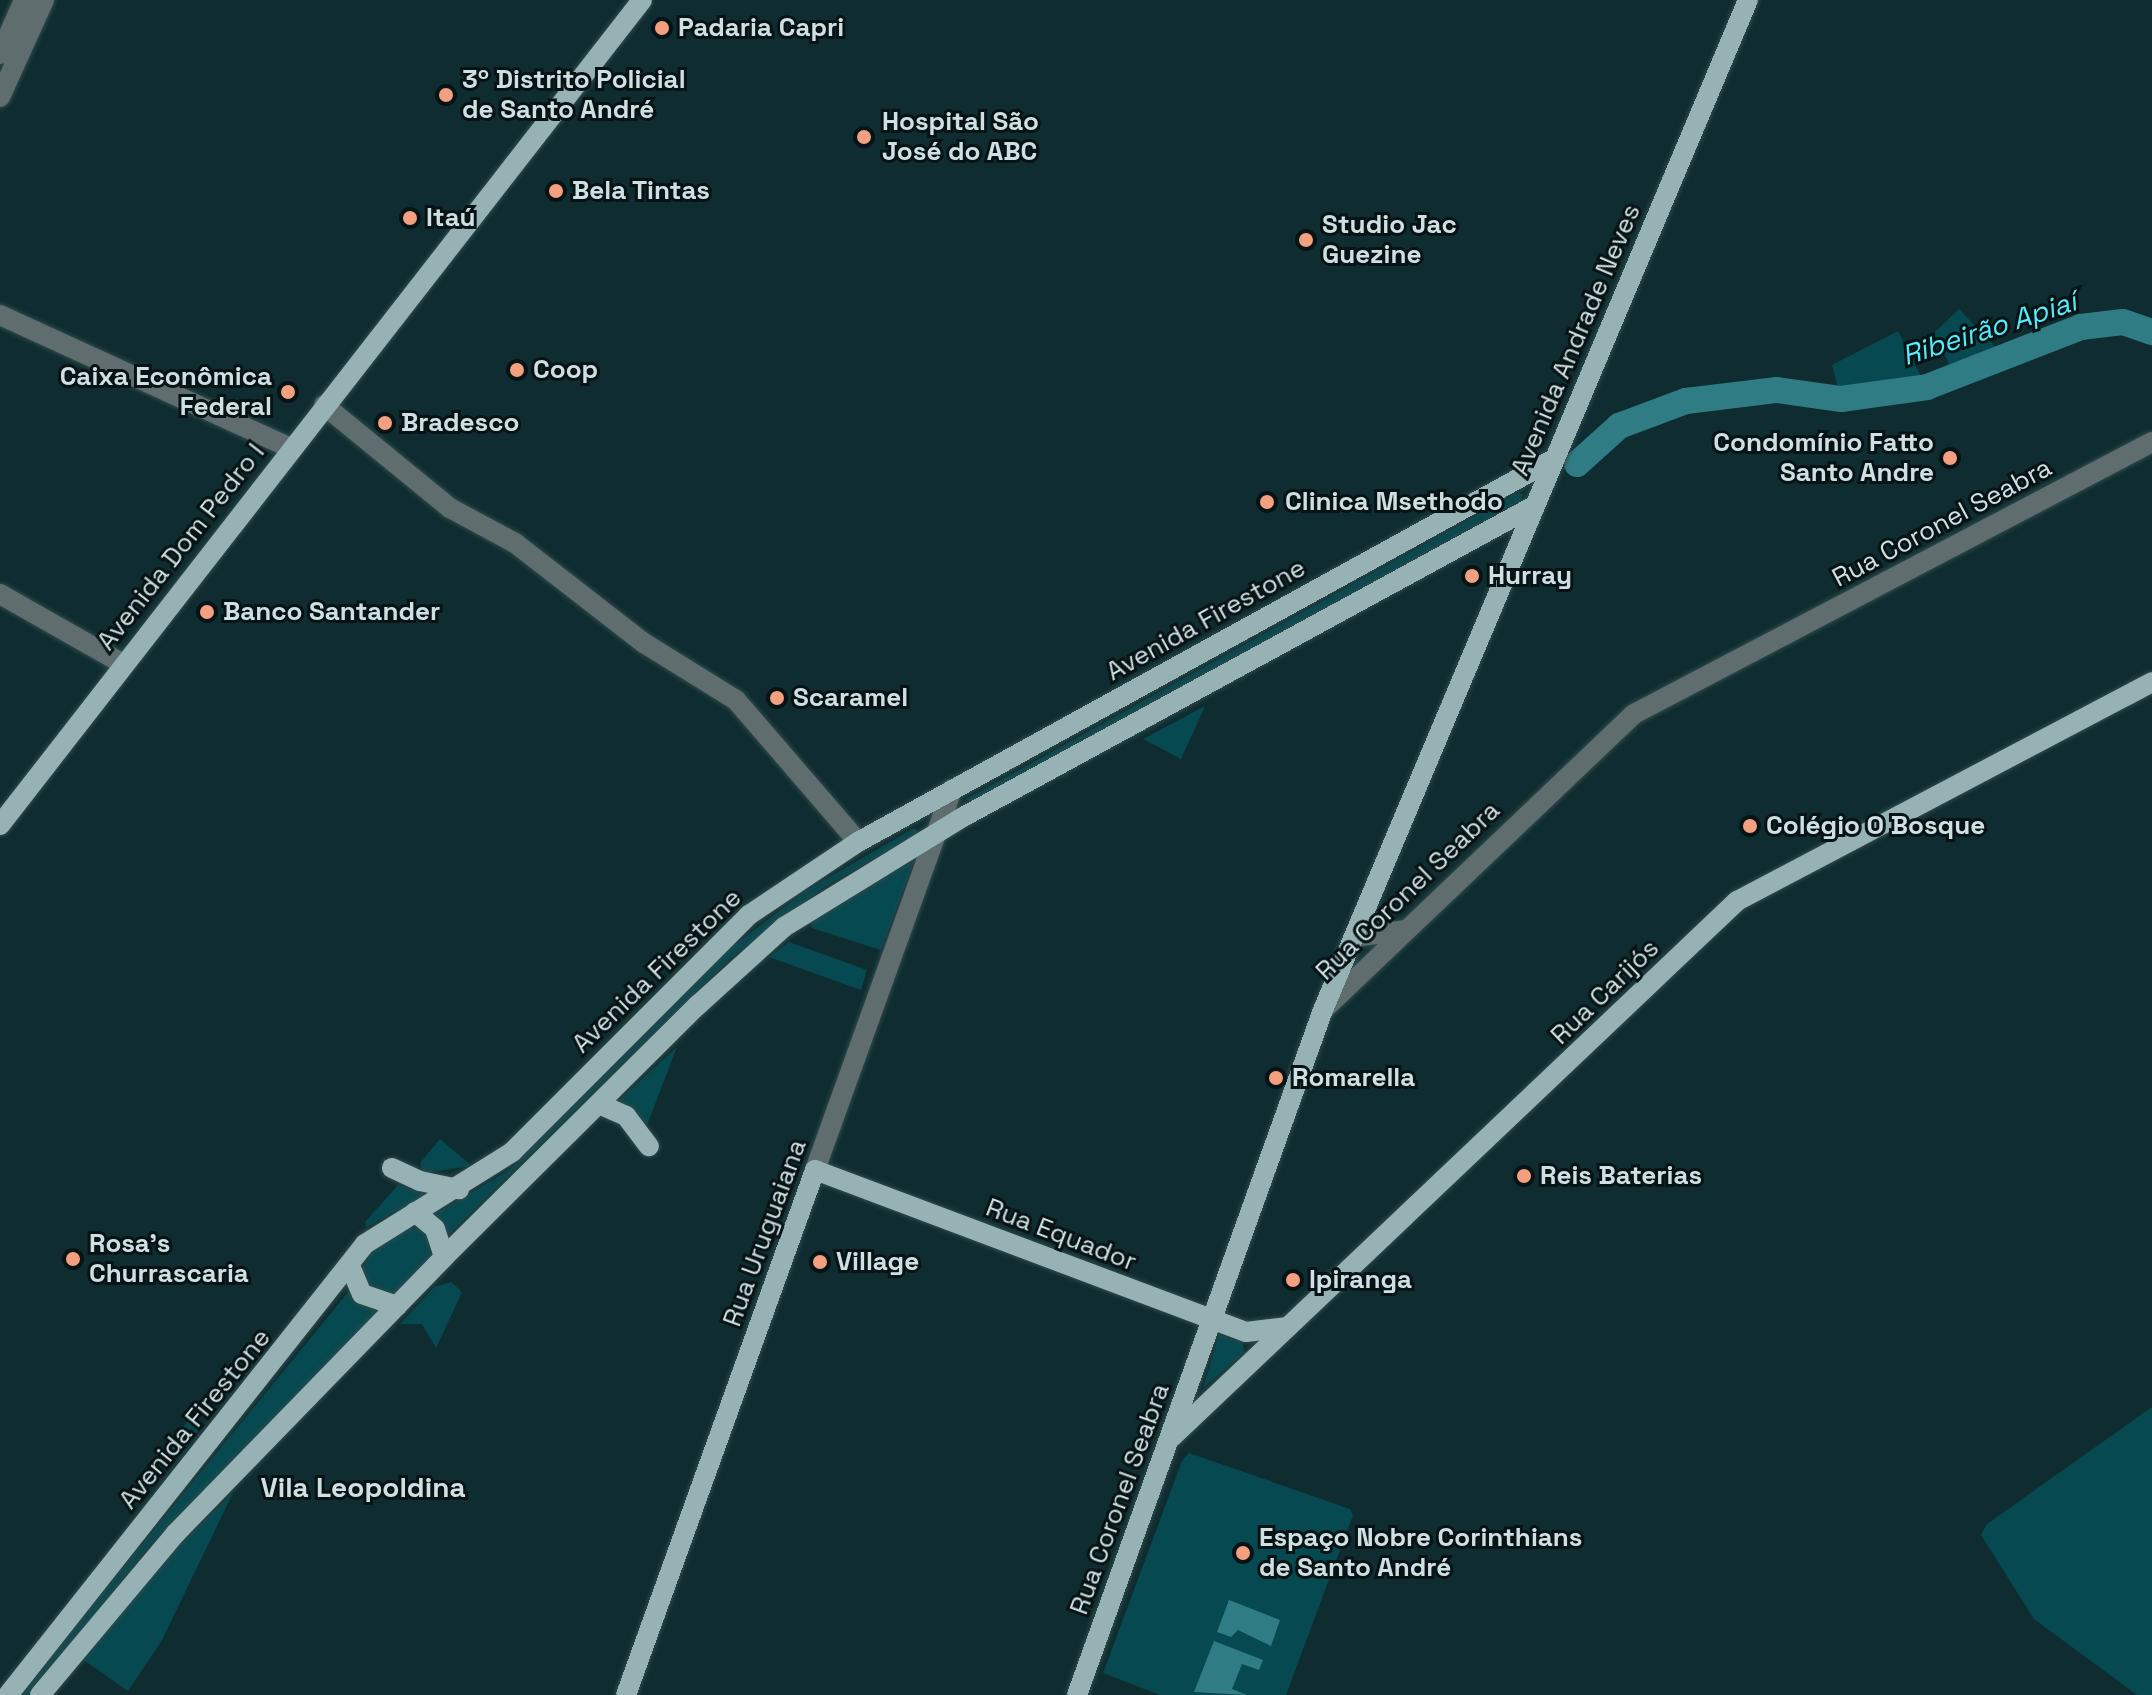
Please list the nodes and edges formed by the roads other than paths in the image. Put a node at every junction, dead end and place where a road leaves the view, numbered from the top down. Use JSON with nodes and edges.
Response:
{"nodes":[{"id":1,"x":24,"y":0,"type":"edge"},
{"id":2,"x":44,"y":0,"type":"edge"},
{"id":3,"x":1748,"y":0,"type":"edge"},
{"id":4,"x":637,"y":2,"type":"edge"},
{"id":5,"x":0,"y":54,"type":"edge"},
{"id":6,"x":0,"y":97,"type":"edge"},
{"id":7,"x":0,"y":315,"type":"edge"},
{"id":8,"x":324,"y":405,"type":"junction"},
{"id":9,"x":2152,"y":442,"type":"edge"},
{"id":10,"x":291,"y":448,"type":"junction"},
{"id":11,"x":1552,"y":460,"type":"junction"},
{"id":12,"x":1534,"y":506,"type":"junction"},
{"id":13,"x":0,"y":594,"type":"edge"},
{"id":14,"x":123,"y":664,"type":"junction"},
{"id":15,"x":2152,"y":682,"type":"edge"},
{"id":16,"x":952,"y":789,"type":"junction"},
{"id":17,"x":0,"y":825,"type":"edge"},
{"id":18,"x":938,"y":831,"type":"junction"},
{"id":19,"x":858,"y":842,"type":"junction"},
{"id":20,"x":1405,"y":930,"type":"junction"},
{"id":21,"x":1354,"y":937,"type":"junction"},
{"id":22,"x":1323,"y":1010,"type":"junction"},
{"id":23,"x":599,"y":1104,"type":"junction"},
{"id":24,"x":649,"y":1146,"type":"dead end"},
{"id":25,"x":392,"y":1168,"type":"dead end"},
{"id":26,"x":815,"y":1170,"type":"junction"},
{"id":27,"x":459,"y":1189,"type":"junction"},
{"id":28,"x":415,"y":1212,"type":"junction"},
{"id":29,"x":444,"y":1257,"type":"junction"},
{"id":30,"x":350,"y":1266,"type":"junction"},
{"id":31,"x":397,"y":1306,"type":"junction"},
{"id":32,"x":1213,"y":1320,"type":"junction"},
{"id":33,"x":1292,"y":1326,"type":"junction"},
{"id":34,"x":1246,"y":1332,"type":"junction"},
{"id":35,"x":1247,"y":1368,"type":"junction"},
{"id":36,"x":1168,"y":1441,"type":"junction"},
{"id":37,"x":8,"y":1695,"type":"edge"},
{"id":38,"x":40,"y":1695,"type":"edge"},
{"id":39,"x":626,"y":1695,"type":"edge"},
{"id":40,"x":1077,"y":1695,"type":"edge"}],
"edges":[{"from":1,"to":5,"type":"street"},
{"from":2,"to":6,"type":"street"},
{"from":3,"to":11,"type":"main road","name":"Avenida Andrade Neves"},
{"from":4,"to":8,"type":"main road","name":"Avenida Dom Pedro I"},
{"from":7,"to":10,"type":"street"},
{"from":8,"to":10,"type":"main road","name":"Avenida Dom Pedro I"},
{"from":8,"to":19,"type":"street"},
{"from":9,"to":20,"type":"street","name":"Rua Coronel Seabra"},
{"from":10,"to":14,"type":"main road","name":"Avenida Dom Pedro I"},
{"from":11,"to":12,"type":"main road","name":"Avenida Andrade Neves"},
{"from":11,"to":16,"type":"main road","name":"Avenida Firestone"},
{"from":12,"to":18,"type":"main road","name":"Avenida Firestone"},
{"from":12,"to":21,"type":"main road","name":"Avenida Andrade Neves"},
{"from":13,"to":14,"type":"street"},
{"from":14,"to":17,"type":"main road","name":"Avenida Dom Pedro I"},
{"from":15,"to":33,"type":"main road","name":"Rua Carijós"},
{"from":16,"to":18,"type":"street","name":"Rua Uruguaiana"},
{"from":16,"to":19,"type":"main road","name":"Avenida Firestone"},
{"from":18,"to":23,"type":"main road","name":"Avenida Firestone"},
{"from":18,"to":26,"type":"street","name":"Rua Uruguaiana"},
{"from":19,"to":27,"type":"main road","name":"Avenida Firestone"},
{"from":20,"to":21,"type":"street"},
{"from":20,"to":22,"type":"street","name":"Rua Coronel Seabra"},
{"from":21,"to":22,"type":"main road","name":"Avenida Andrade Neves"},
{"from":22,"to":32,"type":"main road","name":"Rua Coronel Seabra"},
{"from":23,"to":24,"type":"main road"},
{"from":23,"to":29,"type":"main road","name":"Avenida Firestone"},
{"from":25,"to":27,"type":"main road"},
{"from":26,"to":32,"type":"main road","name":"Rua Equador"},
{"from":26,"to":39,"type":"main road","name":"Rua Uruguaiana"},
{"from":27,"to":28,"type":"main road","name":"Avenida Firestone"},
{"from":28,"to":29,"type":"main road"},
{"from":28,"to":30,"type":"main road","name":"Avenida Firestone"},
{"from":29,"to":31,"type":"main road","name":"Avenida Firestone"},
{"from":30,"to":31,"type":"main road"},
{"from":30,"to":37,"type":"main road","name":"Avenida Firestone"},
{"from":31,"to":38,"type":"main road","name":"Avenida Firestone"},
{"from":32,"to":34,"type":"main road","name":"Rua Equador"},
{"from":32,"to":36,"type":"main road","name":"Rua Coronel Seabra"},
{"from":33,"to":34,"type":"main road","name":"Rua Equador"},
{"from":33,"to":35,"type":"main road","name":"Rua Carijós"},
{"from":34,"to":35,"type":"main road"},
{"from":35,"to":36,"type":"main road","name":"Rua Carijós"},
{"from":36,"to":40,"type":"main road","name":"Rua Coronel Seabra"}]}
